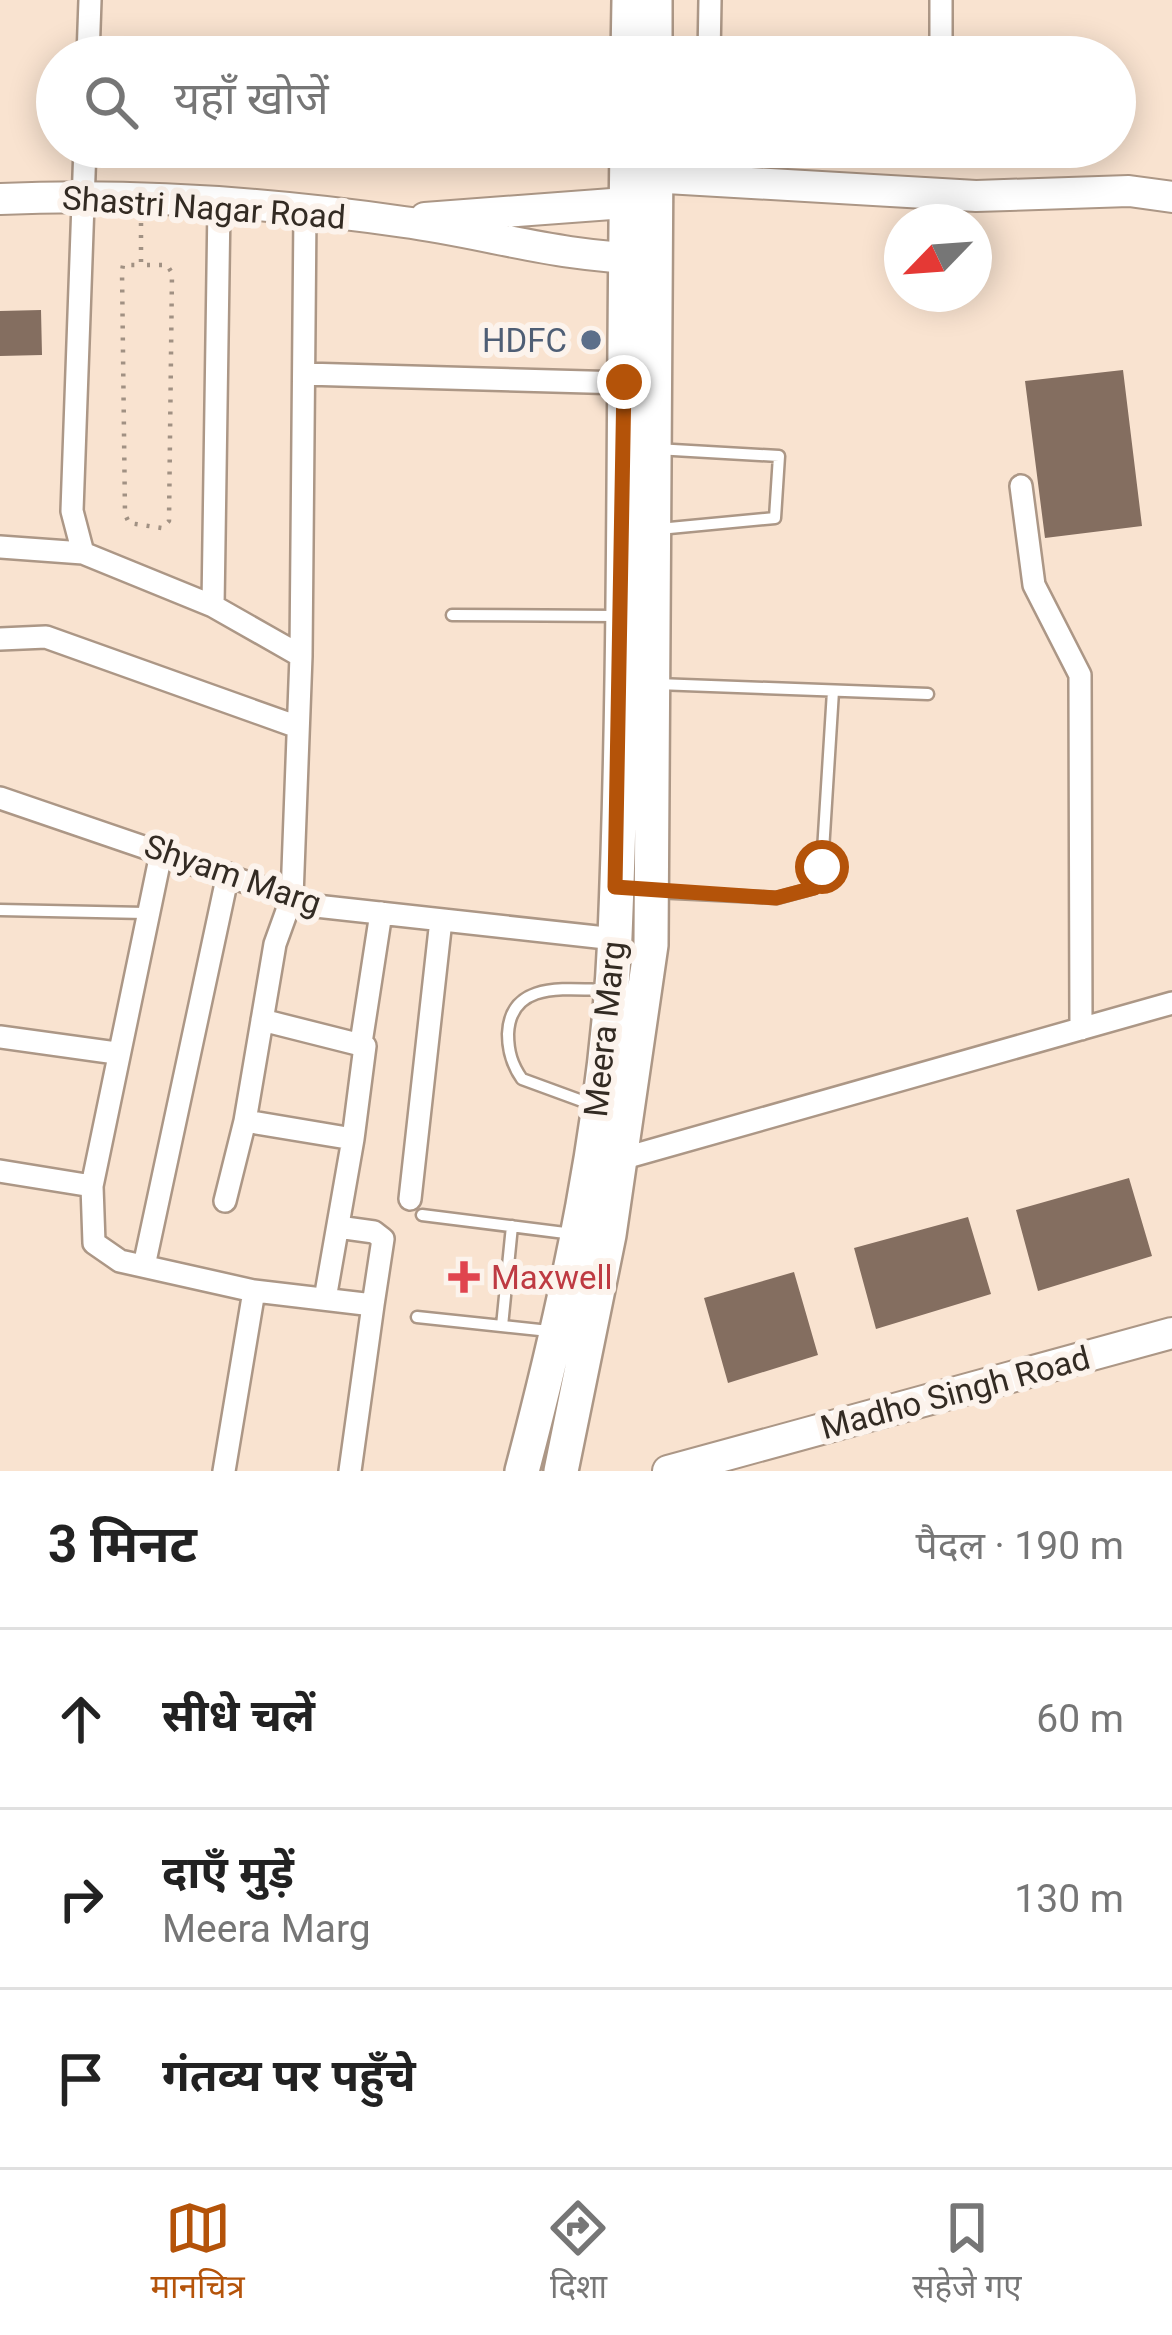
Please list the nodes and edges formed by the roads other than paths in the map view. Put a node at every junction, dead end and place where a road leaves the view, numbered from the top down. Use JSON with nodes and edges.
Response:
{"nodes":[{"id":1,"x":90,"y":0,"type":"edge"},
{"id":2,"x":629,"y":0,"type":"edge"},
{"id":3,"x":655,"y":0,"type":"edge"},
{"id":4,"x":710,"y":0,"type":"edge"},
{"id":5,"x":941,"y":0,"type":"edge"},
{"id":6,"x":89,"y":36,"type":"edge"},
{"id":7,"x":628,"y":36,"type":"edge"},
{"id":8,"x":655,"y":36,"type":"edge"},
{"id":9,"x":709,"y":36,"type":"edge"},
{"id":10,"x":941,"y":36,"type":"edge"},
{"id":11,"x":84,"y":168,"type":"edge"},
{"id":12,"x":641,"y":174,"type":"edge"},
{"id":13,"x":82,"y":195,"type":"junction"},
{"id":14,"x":1172,"y":197,"type":"edge"},
{"id":15,"x":0,"y":199,"type":"edge"},
{"id":16,"x":219,"y":205,"type":"junction"},
{"id":17,"x":305,"y":212,"type":"junction"},
{"id":18,"x":407,"y":222,"type":"junction"},
{"id":19,"x":641,"y":258,"type":"junction"},
{"id":20,"x":304,"y":374,"type":"junction"},
{"id":21,"x":624,"y":382,"type":"junction"},
{"id":22,"x":656,"y":449,"type":"junction"},
{"id":23,"x":1021,"y":486,"type":"dead end"},
{"id":24,"x":655,"y":529,"type":"junction"},
{"id":25,"x":0,"y":548,"type":"edge"},
{"id":26,"x":82,"y":553,"type":"junction"},
{"id":27,"x":213,"y":606,"type":"junction"},
{"id":28,"x":452,"y":615,"type":"dead end"},
{"id":29,"x":620,"y":616,"type":"junction"},
{"id":30,"x":0,"y":638,"type":"edge"},
{"id":31,"x":301,"y":656,"type":"junction"},
{"id":32,"x":654,"y":684,"type":"junction"},
{"id":33,"x":832,"y":691,"type":"junction"},
{"id":34,"x":928,"y":694,"type":"dead end"},
{"id":35,"x":298,"y":727,"type":"junction"},
{"id":36,"x":0,"y":798,"type":"edge"},
{"id":37,"x":162,"y":849,"type":"junction"},
{"id":38,"x":228,"y":874,"type":"junction"},
{"id":39,"x":615,"y":887,"type":"junction"},
{"id":40,"x":653,"y":892,"type":"junction"},
{"id":41,"x":292,"y":897,"type":"junction"},
{"id":42,"x":0,"y":910,"type":"edge"},
{"id":43,"x":146,"y":913,"type":"junction"},
{"id":44,"x":381,"y":913,"type":"junction"},
{"id":45,"x":441,"y":920,"type":"junction"},
{"id":46,"x":615,"y":939,"type":"junction"},
{"id":47,"x":609,"y":990,"type":"junction"},
{"id":48,"x":1172,"y":1003,"type":"edge"},
{"id":49,"x":262,"y":1020,"type":"junction"},
{"id":50,"x":1081,"y":1029,"type":"junction"},
{"id":51,"x":0,"y":1037,"type":"edge"},
{"id":52,"x":361,"y":1043,"type":"junction"},
{"id":53,"x":116,"y":1054,"type":"junction"},
{"id":54,"x":596,"y":1106,"type":"junction"},
{"id":55,"x":244,"y":1120,"type":"junction"},
{"id":56,"x":352,"y":1139,"type":"junction"},
{"id":57,"x":621,"y":1159,"type":"junction"},
{"id":58,"x":0,"y":1171,"type":"edge"},
{"id":59,"x":92,"y":1186,"type":"junction"},
{"id":60,"x":225,"y":1201,"type":"dead end"},
{"id":61,"x":416,"y":1207,"type":"joint"},
{"id":62,"x":512,"y":1226,"type":"junction"},
{"id":63,"x":338,"y":1227,"type":"junction"},
{"id":64,"x":577,"y":1234,"type":"junction"},
{"id":65,"x":144,"y":1266,"type":"junction"},
{"id":66,"x":254,"y":1291,"type":"junction"},
{"id":67,"x":326,"y":1299,"type":"junction"},
{"id":68,"x":373,"y":1305,"type":"junction"},
{"id":69,"x":417,"y":1317,"type":"dead end"},
{"id":70,"x":502,"y":1326,"type":"junction"},
{"id":71,"x":558,"y":1332,"type":"junction"},
{"id":72,"x":1172,"y":1333,"type":"edge"},
{"id":73,"x":224,"y":1471,"type":"edge"},
{"id":74,"x":350,"y":1471,"type":"edge"},
{"id":75,"x":522,"y":1471,"type":"edge"},
{"id":76,"x":561,"y":1471,"type":"edge"},
{"id":77,"x":668,"y":1471,"type":"edge"}],
"edges":[{"from":1,"to":6,"type":"street"},
{"from":2,"to":7,"type":"main road"},
{"from":3,"to":8,"type":"main road"},
{"from":4,"to":9,"type":"street"},
{"from":5,"to":10,"type":"street"},
{"from":11,"to":13,"type":"street"},
{"from":12,"to":14,"type":"street","name":"Shastri Nagar Road"},
{"from":12,"to":18,"type":"street","name":"Shastri Nagar Road"},
{"from":12,"to":19,"type":"main road","name":"Meera Marg"},
{"from":13,"to":15,"type":"street","name":"Shastri Nagar Road"},
{"from":13,"to":16,"type":"street","name":"Shastri Nagar Road"},
{"from":13,"to":26,"type":"street"},
{"from":16,"to":17,"type":"street","name":"Shastri Nagar Road"},
{"from":16,"to":27,"type":"street"},
{"from":17,"to":18,"type":"street","name":"Shastri Nagar Road"},
{"from":17,"to":20,"type":"street"},
{"from":18,"to":19,"type":"street","name":"Shastri Nagar Road"},
{"from":19,"to":21,"type":"main road","name":"Meera Marg"},
{"from":19,"to":22,"type":"main road","name":"Meera Marg"},
{"from":20,"to":21,"type":"street"},
{"from":20,"to":31,"type":"street"},
{"from":21,"to":29,"type":"main road","name":"Meera Marg"},
{"from":22,"to":24,"type":"main road","name":"Meera Marg"},
{"from":22,"to":24,"type":"lane"},
{"from":23,"to":50,"type":"street"},
{"from":24,"to":32,"type":"main road","name":"Meera Marg"},
{"from":25,"to":26,"type":"street"},
{"from":26,"to":27,"type":"street"},
{"from":27,"to":31,"type":"street"},
{"from":28,"to":29,"type":"lane"},
{"from":29,"to":39,"type":"main road","name":"Meera Marg"},
{"from":30,"to":35,"type":"street"},
{"from":31,"to":35,"type":"street"},
{"from":32,"to":33,"type":"lane"},
{"from":32,"to":40,"type":"main road","name":"Meera Marg"},
{"from":33,"to":34,"type":"lane"},
{"from":33,"to":40,"type":"lane"},
{"from":35,"to":41,"type":"street"},
{"from":36,"to":37,"type":"street","name":"Shyam Marg"},
{"from":37,"to":38,"type":"street","name":"Shyam Marg"},
{"from":37,"to":43,"type":"street"},
{"from":38,"to":41,"type":"street","name":"Shyam Marg"},
{"from":38,"to":65,"type":"street"},
{"from":39,"to":40,"type":"lane"},
{"from":39,"to":46,"type":"main road","name":"Meera Marg"},
{"from":40,"to":57,"type":"main road","name":"Meera Marg"},
{"from":41,"to":44,"type":"street","name":"Shyam Marg"},
{"from":41,"to":49,"type":"street"},
{"from":42,"to":43,"type":"lane"},
{"from":43,"to":53,"type":"street"},
{"from":44,"to":45,"type":"street","name":"Shyam Marg"},
{"from":44,"to":52,"type":"street"},
{"from":45,"to":46,"type":"street","name":"Shyam Marg"},
{"from":45,"to":61,"type":"street"},
{"from":46,"to":47,"type":"main road","name":"Meera Marg"},
{"from":47,"to":54,"type":"main road","name":"Meera Marg"},
{"from":47,"to":54,"type":"lane"},
{"from":48,"to":50,"type":"street"},
{"from":49,"to":52,"type":"street"},
{"from":49,"to":55,"type":"street"},
{"from":50,"to":57,"type":"street"},
{"from":51,"to":53,"type":"street"},
{"from":52,"to":56,"type":"street"},
{"from":53,"to":59,"type":"street"},
{"from":54,"to":64,"type":"main road","name":"Meera Marg"},
{"from":55,"to":56,"type":"street"},
{"from":55,"to":60,"type":"street"},
{"from":56,"to":63,"type":"street"},
{"from":57,"to":76,"type":"main road","name":"Meera Marg"},
{"from":58,"to":59,"type":"street"},
{"from":59,"to":65,"type":"street"},
{"from":61,"to":62,"type":"lane"},
{"from":62,"to":64,"type":"lane"},
{"from":62,"to":70,"type":"lane"},
{"from":63,"to":67,"type":"street"},
{"from":63,"to":68,"type":"street"},
{"from":64,"to":71,"type":"main road","name":"Meera Marg"},
{"from":65,"to":66,"type":"street"},
{"from":66,"to":67,"type":"street"},
{"from":66,"to":73,"type":"street"},
{"from":67,"to":68,"type":"street"},
{"from":68,"to":74,"type":"street"},
{"from":69,"to":70,"type":"lane"},
{"from":70,"to":71,"type":"lane"},
{"from":71,"to":75,"type":"main road","name":"Meera Marg"},
{"from":72,"to":77,"type":"street","name":"Madho Singh Road"}]}
